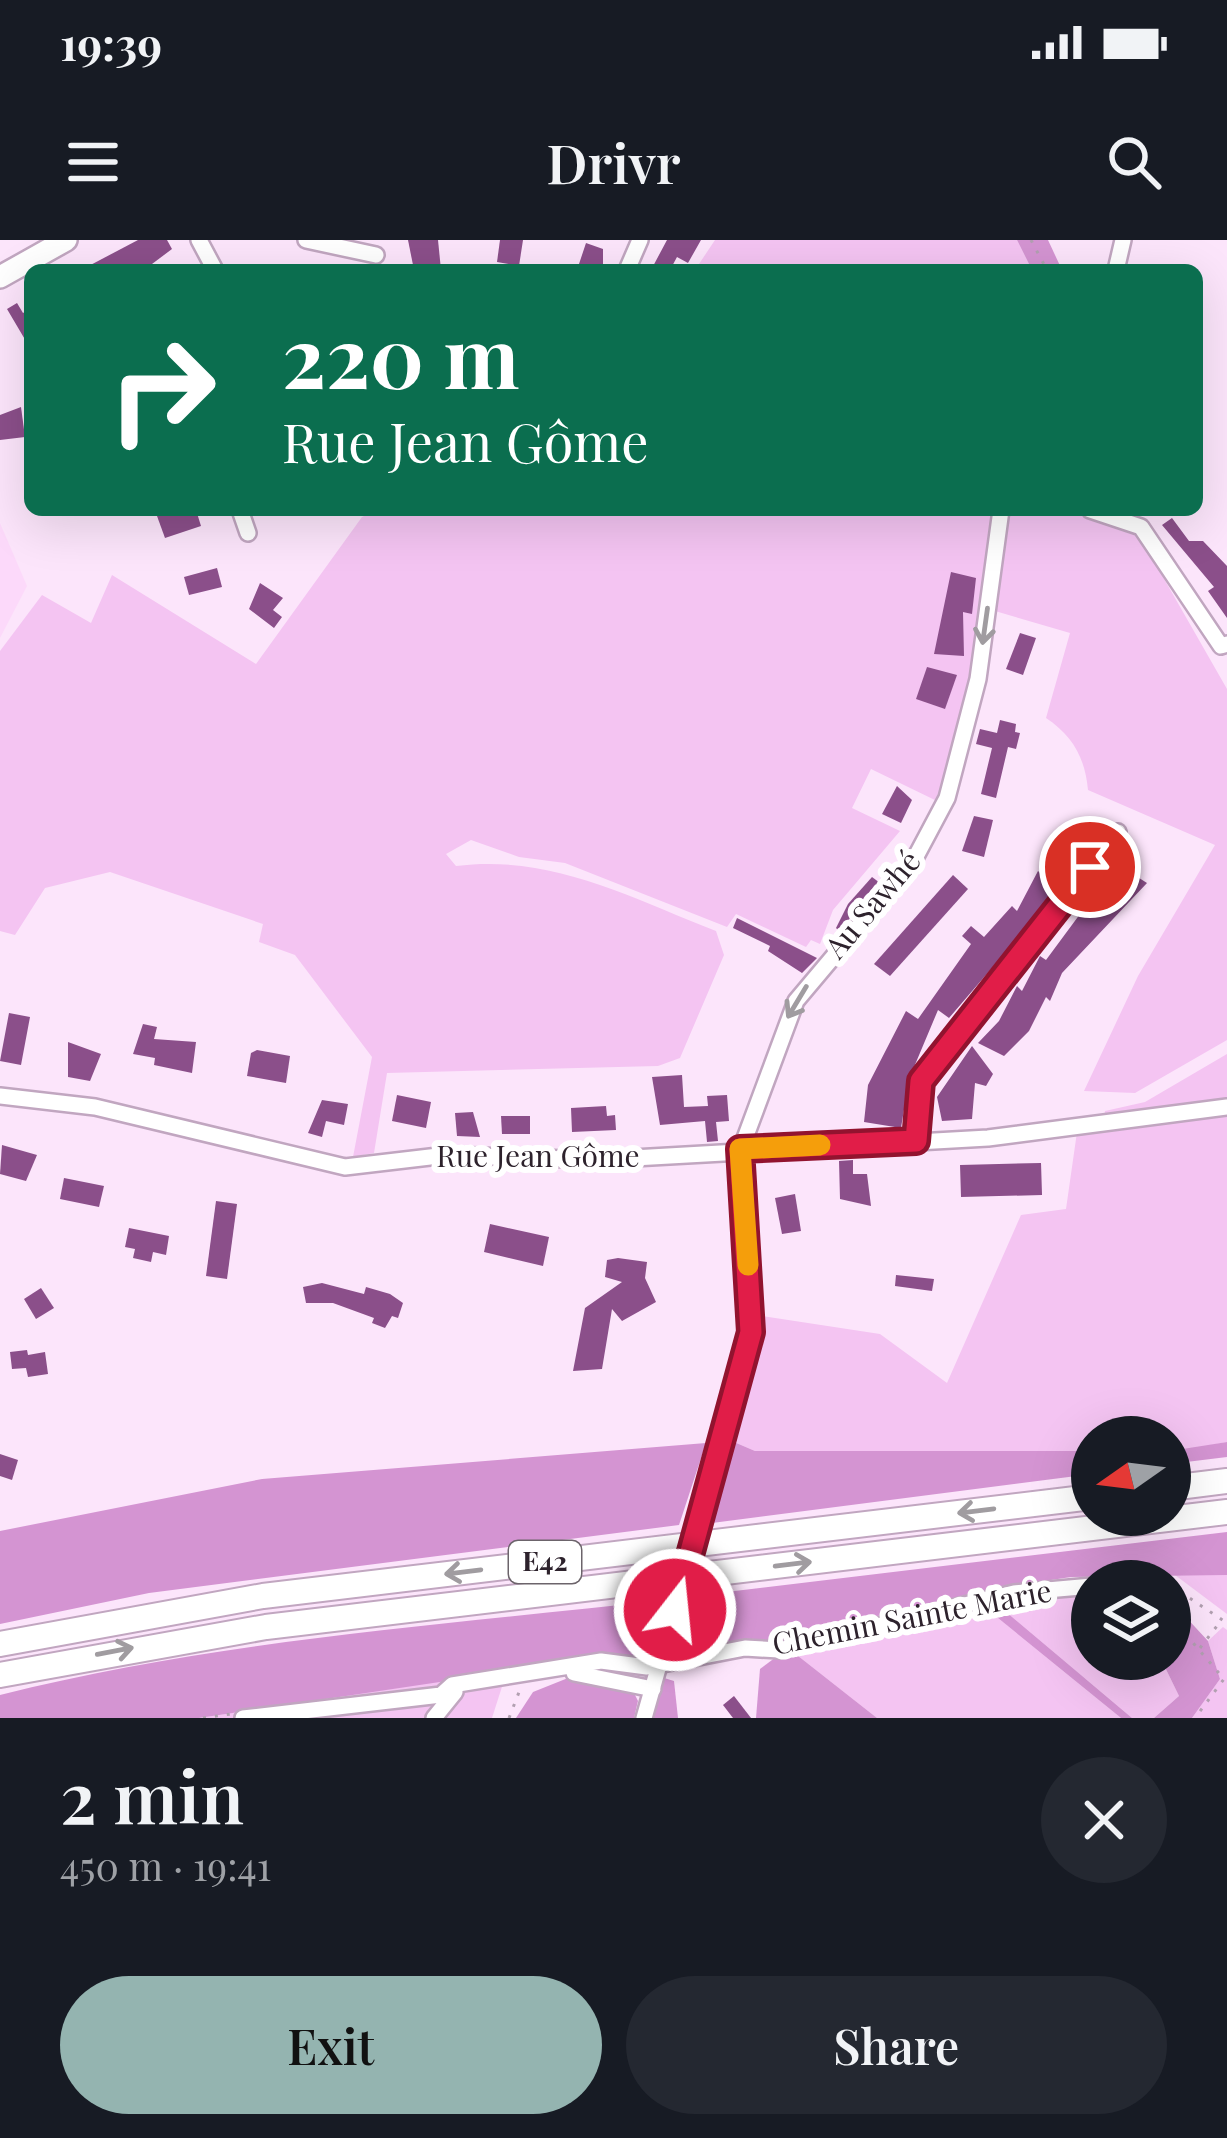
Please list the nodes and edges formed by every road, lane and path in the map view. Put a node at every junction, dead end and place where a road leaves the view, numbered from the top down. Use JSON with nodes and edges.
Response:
{"nodes":[{"id":1,"x":66,"y":240,"type":"edge"},
{"id":2,"x":306,"y":240,"type":"edge"},
{"id":3,"x":376,"y":255,"type":"dead end"},
{"id":4,"x":0,"y":277,"type":"edge"},
{"id":5,"x":241,"y":516,"type":"edge"},
{"id":6,"x":1000,"y":516,"type":"edge"},
{"id":7,"x":1108,"y":516,"type":"edge"},
{"id":8,"x":248,"y":533,"type":"dead end"},
{"id":9,"x":1227,"y":644,"type":"edge"},
{"id":10,"x":1118,"y":832,"type":"dead end"},
{"id":11,"x":0,"y":1096,"type":"edge"},
{"id":12,"x":1227,"y":1107,"type":"edge"},
{"id":13,"x":916,"y":1141,"type":"junction"},
{"id":14,"x":740,"y":1149,"type":"junction"},
{"id":15,"x":1227,"y":1481,"type":"edge"},
{"id":16,"x":1191,"y":1485,"type":"edge"},
{"id":17,"x":1071,"y":1500,"type":"edge"},
{"id":18,"x":1227,"y":1512,"type":"edge"},
{"id":19,"x":1071,"y":1588,"type":"edge"},
{"id":20,"x":1191,"y":1599,"type":"edge"},
{"id":21,"x":1224,"y":1622,"type":"edge"},
{"id":22,"x":1191,"y":1641,"type":"edge"},
{"id":23,"x":0,"y":1644,"type":"edge"},
{"id":24,"x":1199,"y":1650,"type":"junction"},
{"id":25,"x":662,"y":1656,"type":"junction"},
{"id":26,"x":0,"y":1675,"type":"edge"},
{"id":27,"x":524,"y":1679,"type":"junction"},
{"id":28,"x":652,"y":1689,"type":"junction"},
{"id":29,"x":243,"y":1718,"type":"edge"},
{"id":30,"x":434,"y":1718,"type":"edge"},
{"id":31,"x":509,"y":1718,"type":"edge"},
{"id":32,"x":644,"y":1718,"type":"edge"},
{"id":33,"x":1195,"y":1718,"type":"edge"}],
"edges":[{"from":1,"to":4,"type":"main road"},
{"from":2,"to":3,"type":"street"},
{"from":5,"to":8,"type":"street"},
{"from":6,"to":14,"type":"street","name":"Au Sawhé","one_way":true},
{"from":7,"to":9,"type":"street"},
{"from":10,"to":13,"type":"street"},
{"from":11,"to":14,"type":"street","name":"Rue Jean Gôme"},
{"from":12,"to":13,"type":"street","name":"Rue Jean Gôme"},
{"from":13,"to":14,"type":"street","name":"Rue Jean Gôme"},
{"from":14,"to":25,"type":"street","bridge":true},
{"from":15,"to":16,"type":"highway"},
{"from":17,"to":23,"type":"highway","number":"E42","one_way":true},
{"from":26,"to":18,"type":"highway","number":"E42","one_way":true},
{"from":19,"to":25,"type":"street","name":"Chemin Sainte Marie"},
{"from":20,"to":21,"type":"path"},
{"from":21,"to":24,"type":"path"},
{"from":22,"to":24,"type":"path"},
{"from":24,"to":33,"type":"path"},
{"from":25,"to":28,"type":"street"},
{"from":25,"to":29,"type":"street","name":"Chemin Sainte Marie"},
{"from":27,"to":28,"type":"street"},
{"from":27,"to":30,"type":"street"},
{"from":27,"to":31,"type":"path"},
{"from":28,"to":32,"type":"street"}]}
